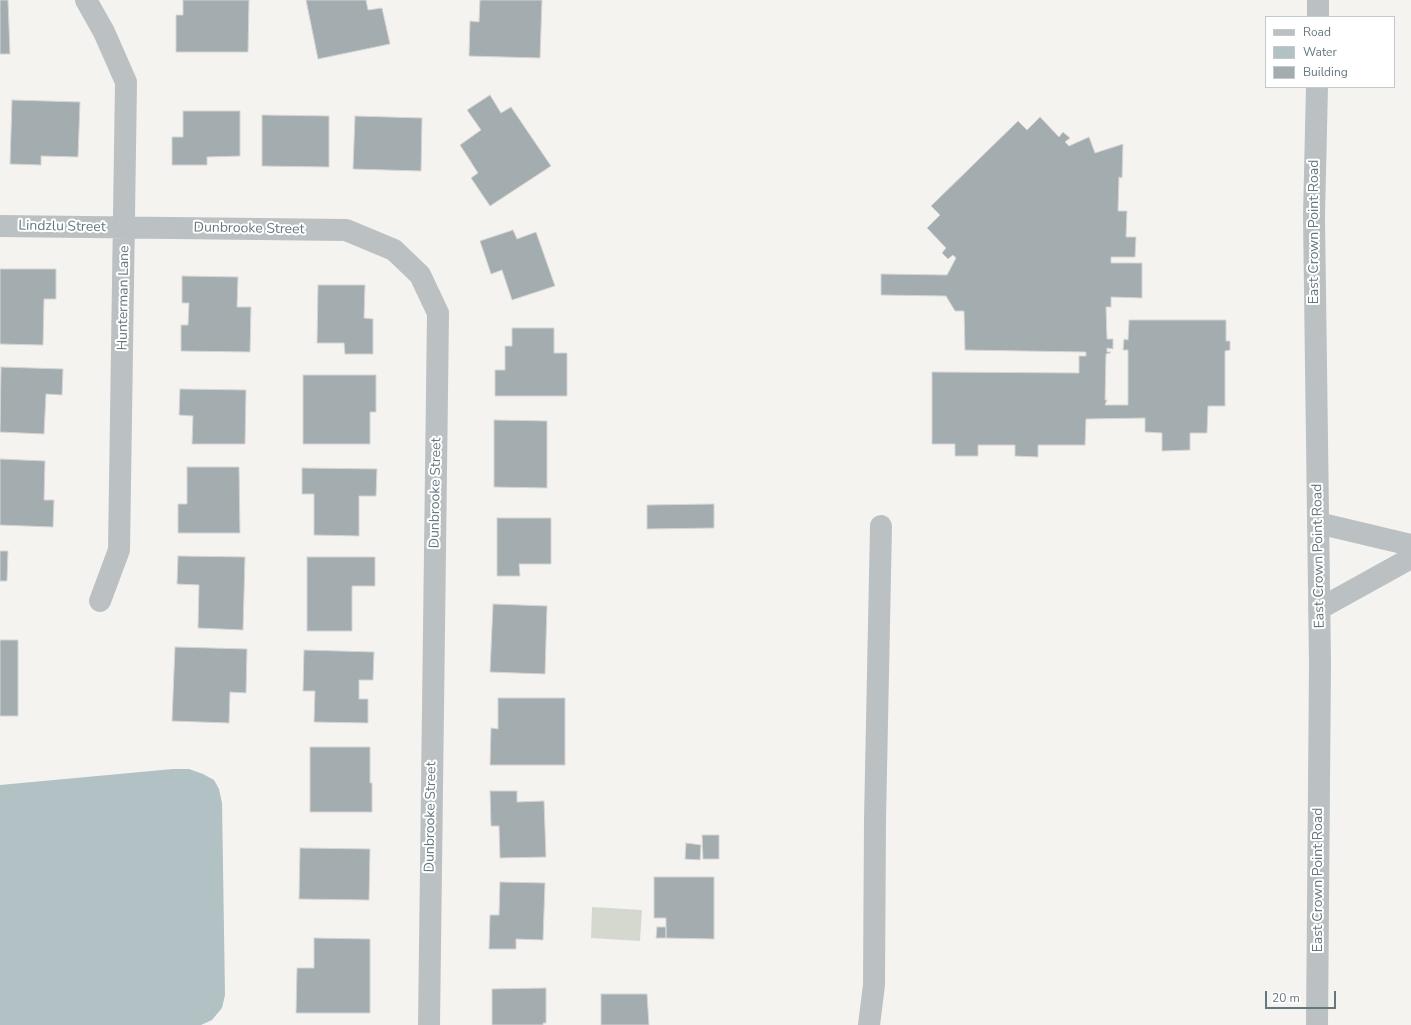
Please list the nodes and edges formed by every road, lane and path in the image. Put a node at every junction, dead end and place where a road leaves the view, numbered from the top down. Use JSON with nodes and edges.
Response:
{"nodes":[{"id":1,"x":86,"y":0,"type":"edge"},
{"id":2,"x":1318,"y":0,"type":"edge"},
{"id":3,"x":1318,"y":16,"type":"edge"},
{"id":4,"x":1317,"y":88,"type":"edge"},
{"id":5,"x":0,"y":226,"type":"edge"},
{"id":6,"x":125,"y":228,"type":"junction"},
{"id":7,"x":1318,"y":523,"type":"junction"},
{"id":8,"x":881,"y":526,"type":"dead end"},
{"id":9,"x":1411,"y":545,"type":"edge"},
{"id":10,"x":1411,"y":558,"type":"edge"},
{"id":11,"x":100,"y":601,"type":"dead end"},
{"id":12,"x":1319,"y":609,"type":"junction"},
{"id":13,"x":429,"y":1025,"type":"edge"},
{"id":14,"x":869,"y":1025,"type":"edge"},
{"id":15,"x":1317,"y":1025,"type":"edge"}],
"edges":[{"from":1,"to":6,"type":"street","name":"Hunterman Lane"},
{"from":2,"to":3,"type":"street"},
{"from":4,"to":7,"type":"street","name":"East Crown Point Road"},
{"from":5,"to":6,"type":"street","name":"Lindzlu Street"},
{"from":6,"to":11,"type":"street","name":"Hunterman Lane"},
{"from":6,"to":13,"type":"street","name":"Dunbrooke Street"},
{"from":7,"to":9,"type":"street"},
{"from":7,"to":12,"type":"street","name":"East Crown Point Road"},
{"from":8,"to":14,"type":"street"},
{"from":10,"to":12,"type":"street"},
{"from":12,"to":15,"type":"street","name":"East Crown Point Road"}]}
